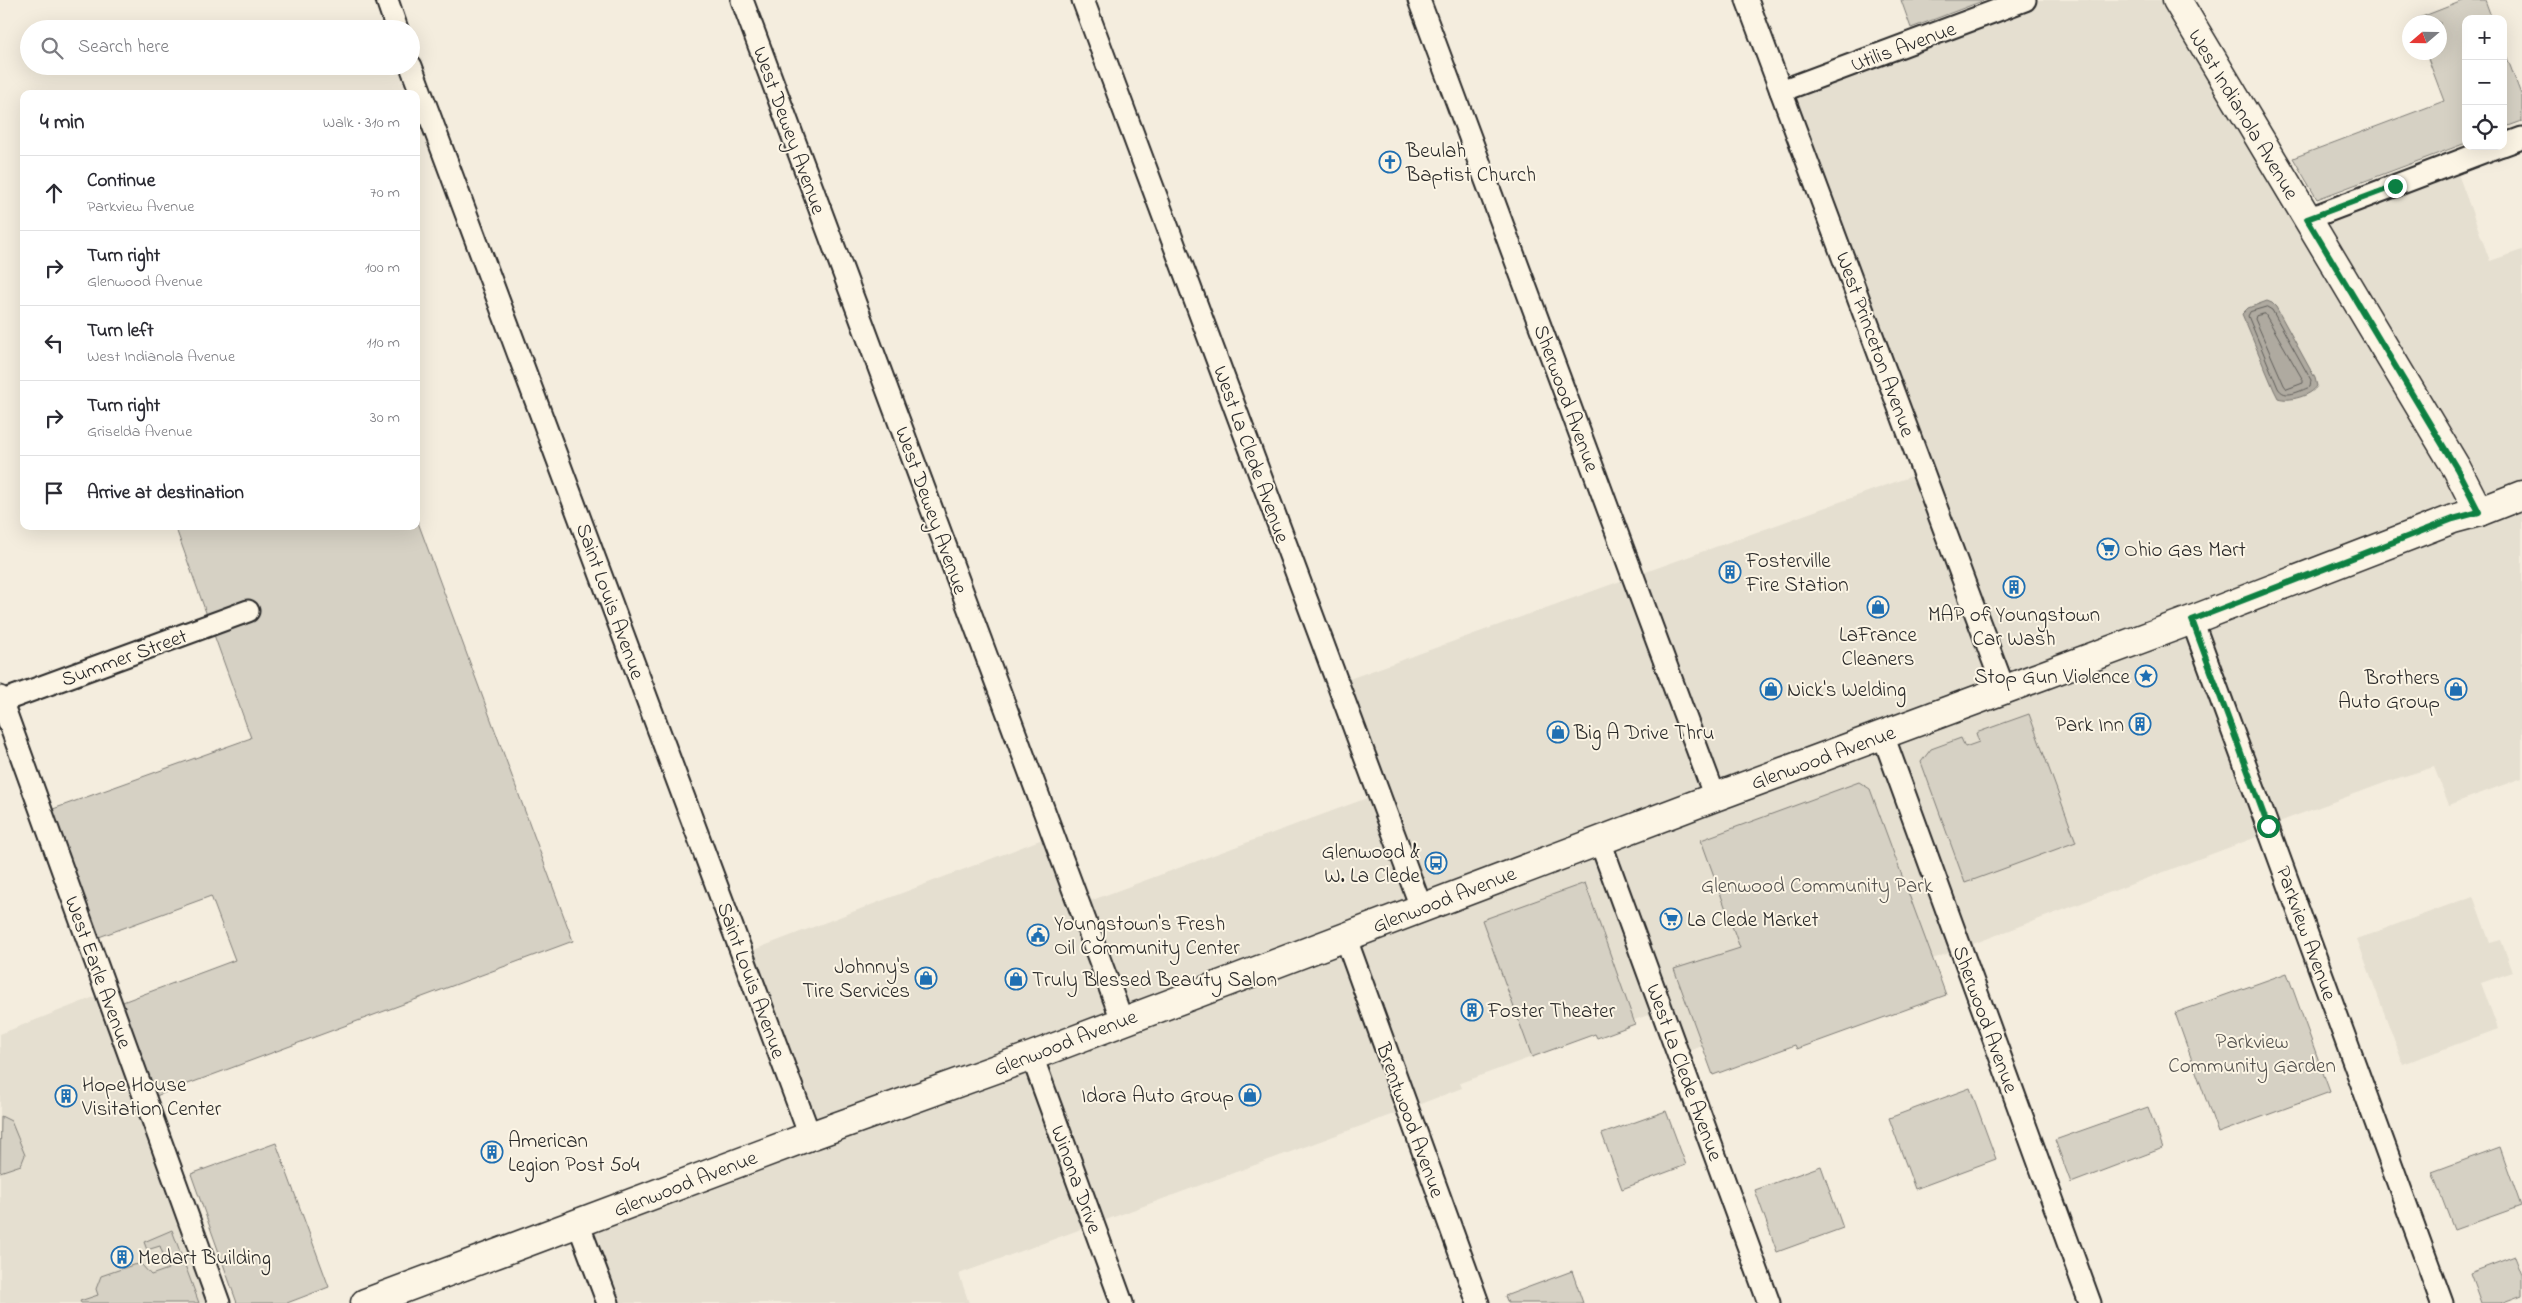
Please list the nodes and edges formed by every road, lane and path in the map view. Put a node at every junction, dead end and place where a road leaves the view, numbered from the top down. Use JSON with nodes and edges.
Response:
{"nodes":[{"id":1,"x":387,"y":0,"type":"edge"},
{"id":2,"x":742,"y":0,"type":"edge"},
{"id":3,"x":1084,"y":0,"type":"edge"},
{"id":4,"x":1419,"y":0,"type":"edge"},
{"id":5,"x":1747,"y":0,"type":"edge"},
{"id":6,"x":2025,"y":0,"type":"edge"},
{"id":7,"x":2177,"y":0,"type":"edge"},
{"id":8,"x":394,"y":20,"type":"edge"},
{"id":9,"x":414,"y":75,"type":"edge"},
{"id":10,"x":420,"y":90,"type":"edge"},
{"id":11,"x":420,"y":90,"type":"edge"},
{"id":12,"x":1781,"y":91,"type":"junction"},
{"id":13,"x":2522,"y":138,"type":"edge"},
{"id":14,"x":2507,"y":144,"type":"edge"},
{"id":15,"x":2488,"y":150,"type":"edge"},
{"id":16,"x":2307,"y":219,"type":"junction"},
{"id":17,"x":2522,"y":495,"type":"edge"},
{"id":18,"x":2479,"y":512,"type":"junction"},
{"id":19,"x":248,"y":611,"type":"dead end"},
{"id":20,"x":2192,"y":620,"type":"junction"},
{"id":21,"x":2004,"y":689,"type":"junction"},
{"id":22,"x":1,"y":700,"type":"edge"},
{"id":23,"x":1883,"y":735,"type":"junction"},
{"id":24,"x":1716,"y":797,"type":"junction"},
{"id":25,"x":1600,"y":841,"type":"junction"},
{"id":26,"x":1421,"y":907,"type":"junction"},
{"id":27,"x":1345,"y":936,"type":"junction"},
{"id":28,"x":1122,"y":1020,"type":"junction"},
{"id":29,"x":1032,"y":1056,"type":"junction"},
{"id":30,"x":810,"y":1136,"type":"junction"},
{"id":31,"x":578,"y":1223,"type":"junction"},
{"id":32,"x":218,"y":1303,"type":"edge"},
{"id":33,"x":365,"y":1303,"type":"edge"},
{"id":34,"x":608,"y":1303,"type":"edge"},
{"id":35,"x":1122,"y":1303,"type":"edge"},
{"id":36,"x":1478,"y":1303,"type":"edge"},
{"id":37,"x":1769,"y":1303,"type":"edge"},
{"id":38,"x":2090,"y":1303,"type":"edge"},
{"id":39,"x":2442,"y":1303,"type":"edge"}],
"edges":[{"from":1,"to":8,"type":"street"},
{"from":2,"to":28,"type":"street","name":"West Dewey Avenue"},
{"from":3,"to":26,"type":"street","name":"West La Clede Avenue"},
{"from":4,"to":24,"type":"street","name":"Sherwood Avenue"},
{"from":5,"to":12,"type":"street","name":"West Princeton Avenue"},
{"from":6,"to":12,"type":"street","name":"Utilis Avenue"},
{"from":7,"to":16,"type":"main road","name":"West Indianola Avenue"},
{"from":9,"to":10,"type":"street","name":"Saint Louis Avenue"},
{"from":11,"to":30,"type":"street","name":"Saint Louis Avenue"},
{"from":12,"to":21,"type":"street","name":"West Princeton Avenue"},
{"from":13,"to":14,"type":"street"},
{"from":15,"to":16,"type":"street"},
{"from":16,"to":18,"type":"main road","name":"West Indianola Avenue"},
{"from":17,"to":18,"type":"main road","name":"Glenwood Avenue"},
{"from":18,"to":20,"type":"main road","name":"Glenwood Avenue"},
{"from":19,"to":22,"type":"street","name":"Summer Street"},
{"from":20,"to":21,"type":"main road","name":"Glenwood Avenue"},
{"from":20,"to":39,"type":"street","name":"Parkview Avenue"},
{"from":21,"to":23,"type":"main road","name":"Glenwood Avenue"},
{"from":22,"to":32,"type":"street","name":"West Earle Avenue"},
{"from":23,"to":24,"type":"main road","name":"Glenwood Avenue"},
{"from":23,"to":38,"type":"street","name":"Sherwood Avenue"},
{"from":24,"to":25,"type":"main road","name":"Glenwood Avenue"},
{"from":25,"to":26,"type":"main road","name":"Glenwood Avenue"},
{"from":25,"to":37,"type":"street","name":"West La Clede Avenue"},
{"from":26,"to":27,"type":"main road","name":"Glenwood Avenue"},
{"from":27,"to":28,"type":"main road","name":"Glenwood Avenue"},
{"from":27,"to":36,"type":"street","name":"Brentwood Avenue"},
{"from":28,"to":29,"type":"main road","name":"Glenwood Avenue"},
{"from":29,"to":30,"type":"main road","name":"Glenwood Avenue"},
{"from":29,"to":35,"type":"street","name":"Winona Drive"},
{"from":30,"to":31,"type":"main road","name":"Glenwood Avenue"},
{"from":31,"to":33,"type":"main road","name":"Glenwood Avenue"},
{"from":31,"to":34,"type":"street"}]}
